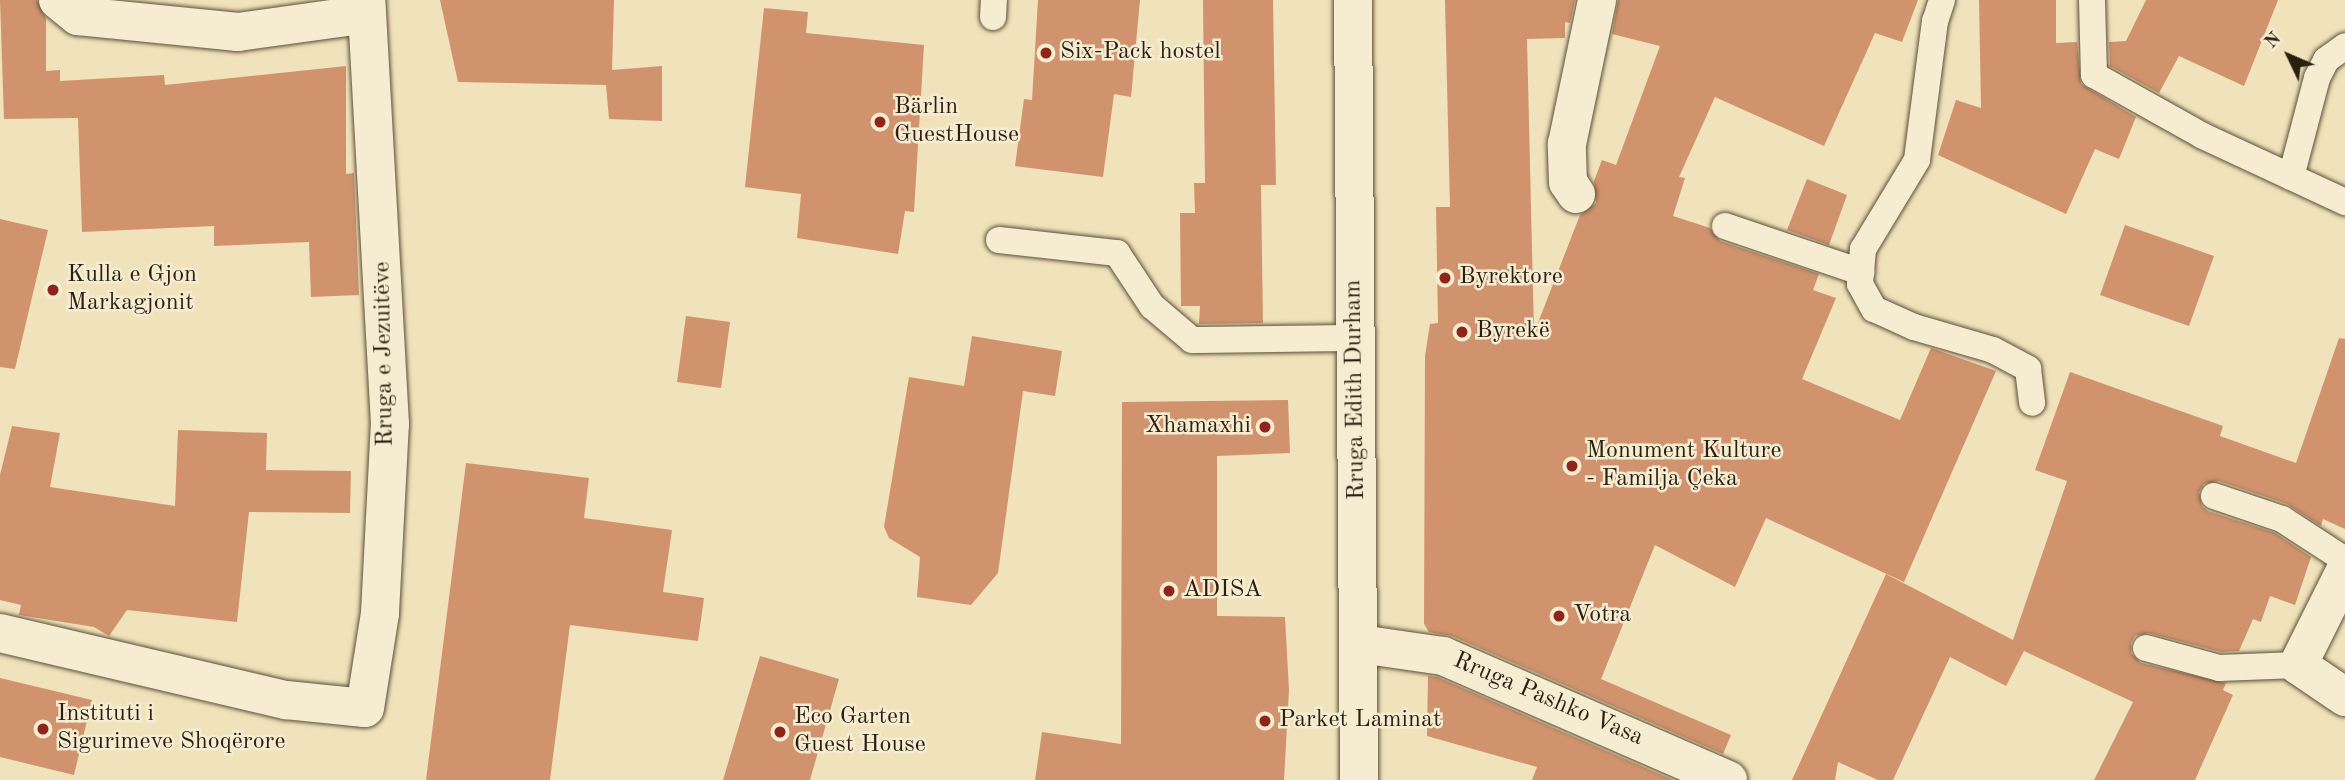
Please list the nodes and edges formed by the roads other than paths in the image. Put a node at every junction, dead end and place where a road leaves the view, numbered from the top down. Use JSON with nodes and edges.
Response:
{"nodes":[{"id":1,"x":58,"y":0,"type":"edge"},
{"id":2,"x":1353,"y":0,"type":"edge"},
{"id":3,"x":1597,"y":0,"type":"edge"},
{"id":4,"x":2092,"y":0,"type":"edge"},
{"id":5,"x":366,"y":7,"type":"edge"},
{"id":6,"x":1938,"y":11,"type":"edge"},
{"id":7,"x":2345,"y":46,"type":"edge"},
{"id":8,"x":2291,"y":177,"type":"junction"},
{"id":9,"x":1576,"y":194,"type":"dead end"},
{"id":10,"x":2345,"y":202,"type":"edge"},
{"id":11,"x":1725,"y":226,"type":"dead end"},
{"id":12,"x":999,"y":240,"type":"dead end"},
{"id":13,"x":1861,"y":272,"type":"junction"},
{"id":14,"x":1355,"y":338,"type":"junction"},
{"id":15,"x":2032,"y":404,"type":"dead end"},
{"id":16,"x":2214,"y":496,"type":"dead end"},
{"id":17,"x":2345,"y":560,"type":"edge"},
{"id":18,"x":2345,"y":571,"type":"edge"},
{"id":19,"x":0,"y":633,"type":"edge"},
{"id":20,"x":1360,"y":644,"type":"junction"},
{"id":21,"x":2146,"y":648,"type":"dead end"},
{"id":22,"x":2298,"y":665,"type":"junction"},
{"id":23,"x":2345,"y":697,"type":"edge"},
{"id":24,"x":1359,"y":780,"type":"edge"},
{"id":25,"x":1728,"y":780,"type":"edge"}],
"edges":[{"from":1,"to":5,"type":"street"},
{"from":2,"to":14,"type":"street","name":"Rruga Edith Durham"},
{"from":3,"to":9,"type":"street"},
{"from":4,"to":8,"type":"lane"},
{"from":5,"to":19,"type":"street","name":"Rruga e Jezuitëve"},
{"from":6,"to":13,"type":"lane"},
{"from":7,"to":8,"type":"lane"},
{"from":8,"to":10,"type":"lane"},
{"from":11,"to":13,"type":"lane"},
{"from":12,"to":14,"type":"lane"},
{"from":13,"to":15,"type":"lane"},
{"from":14,"to":20,"type":"street","name":"Rruga Edith Durham"},
{"from":16,"to":17,"type":"lane"},
{"from":18,"to":22,"type":"street"},
{"from":20,"to":24,"type":"street","name":"Rruga Edith Durham"},
{"from":20,"to":25,"type":"street","name":"Rruga Pashko Vasa"},
{"from":21,"to":22,"type":"lane"},
{"from":22,"to":23,"type":"street"}]}
